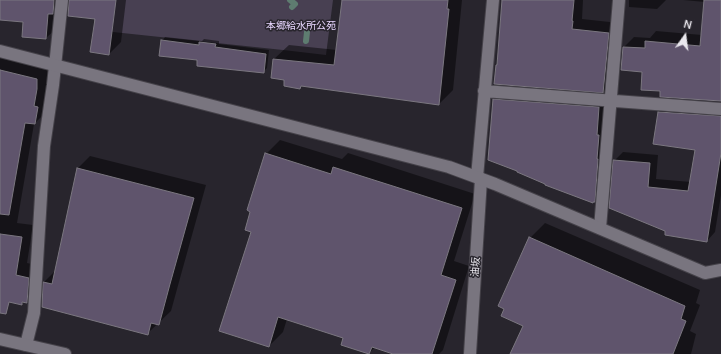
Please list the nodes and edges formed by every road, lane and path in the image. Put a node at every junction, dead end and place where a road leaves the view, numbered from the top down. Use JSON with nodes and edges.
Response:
{"nodes":[{"id":1,"x":62,"y":0,"type":"edge"},
{"id":2,"x":493,"y":0,"type":"edge"},
{"id":3,"x":620,"y":0,"type":"edge"},
{"id":4,"x":0,"y":51,"type":"edge"},
{"id":5,"x":55,"y":65,"type":"junction"},
{"id":6,"x":484,"y":91,"type":"junction"},
{"id":7,"x":610,"y":101,"type":"junction"},
{"id":8,"x":721,"y":109,"type":"edge"},
{"id":9,"x":479,"y":178,"type":"junction"},
{"id":10,"x":600,"y":228,"type":"junction"},
{"id":11,"x":721,"y":270,"type":"edge"},
{"id":12,"x":0,"y":339,"type":"edge"},
{"id":13,"x":26,"y":345,"type":"junction"},
{"id":14,"x":65,"y":354,"type":"edge"},
{"id":15,"x":470,"y":354,"type":"edge"}],
"edges":[{"from":1,"to":5,"type":"street"},
{"from":2,"to":6,"type":"street","name":"油坂"},
{"from":3,"to":7,"type":"street"},
{"from":4,"to":5,"type":"street"},
{"from":5,"to":9,"type":"street"},
{"from":5,"to":13,"type":"street"},
{"from":6,"to":7,"type":"street"},
{"from":6,"to":9,"type":"street","name":"油坂"},
{"from":7,"to":8,"type":"street"},
{"from":7,"to":10,"type":"street"},
{"from":9,"to":10,"type":"street"},
{"from":9,"to":15,"type":"street","name":"油坂"},
{"from":10,"to":11,"type":"street"},
{"from":12,"to":13,"type":"street"},
{"from":13,"to":14,"type":"street"}]}
